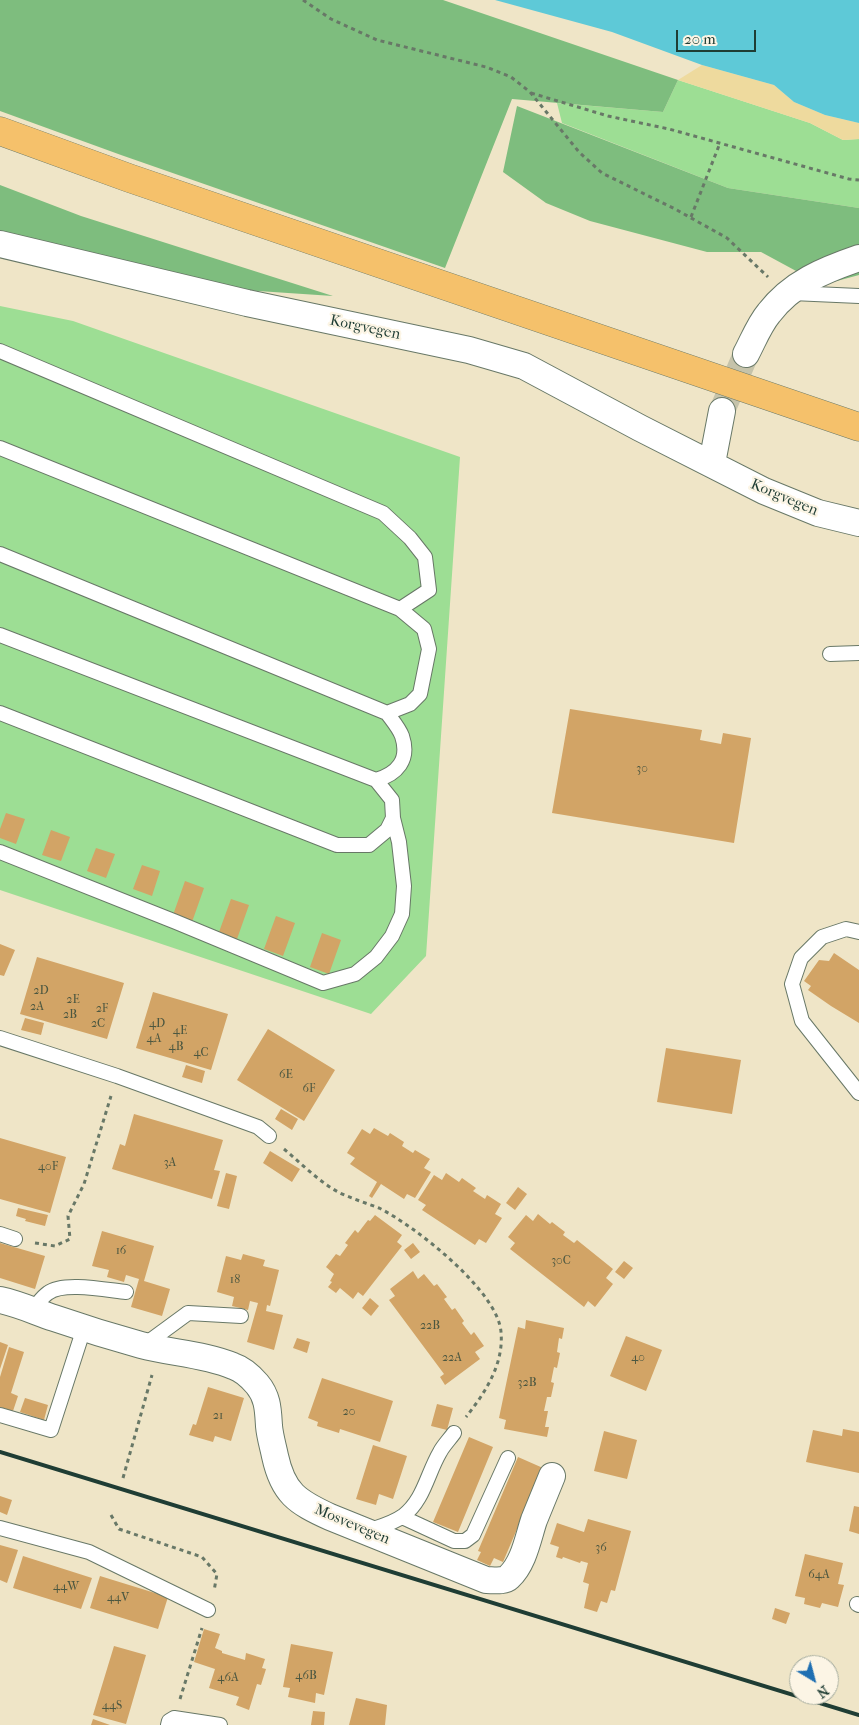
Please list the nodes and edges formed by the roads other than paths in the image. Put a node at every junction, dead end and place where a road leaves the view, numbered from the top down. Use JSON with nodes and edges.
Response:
{"nodes":[{"id":1,"x":0,"y":131,"type":"edge"},
{"id":2,"x":0,"y":244,"type":"edge"},
{"id":3,"x":859,"y":258,"type":"edge"},
{"id":4,"x":786,"y":293,"type":"junction"},
{"id":5,"x":859,"y":296,"type":"edge"},
{"id":6,"x":0,"y":351,"type":"edge"},
{"id":7,"x":746,"y":354,"type":"tunnel mouth"},
{"id":8,"x":722,"y":411,"type":"tunnel mouth"},
{"id":9,"x":859,"y":427,"type":"edge"},
{"id":10,"x":0,"y":448,"type":"edge"},
{"id":11,"x":712,"y":463,"type":"junction"},
{"id":12,"x":859,"y":523,"type":"edge"},
{"id":13,"x":0,"y":554,"type":"edge"},
{"id":14,"x":400,"y":608,"type":"junction"},
{"id":15,"x":0,"y":635,"type":"edge"},
{"id":16,"x":830,"y":654,"type":"dead end"},
{"id":17,"x":859,"y":654,"type":"edge"},
{"id":18,"x":0,"y":713,"type":"edge"},
{"id":19,"x":387,"y":713,"type":"junction"},
{"id":20,"x":376,"y":780,"type":"junction"},
{"id":21,"x":393,"y":818,"type":"junction"},
{"id":22,"x":0,"y":852,"type":"edge"},
{"id":23,"x":859,"y":932,"type":"edge"},
{"id":24,"x":0,"y":1038,"type":"edge"},
{"id":25,"x":859,"y":1093,"type":"edge"},
{"id":26,"x":269,"y":1136,"type":"road end"},
{"id":27,"x":0,"y":1234,"type":"edge"},
{"id":28,"x":15,"y":1239,"type":"road end"},
{"id":29,"x":126,"y":1292,"type":"dead end"},
{"id":30,"x":0,"y":1300,"type":"edge"},
{"id":31,"x":32,"y":1310,"type":"junction"},
{"id":32,"x":241,"y":1316,"type":"dead end"},
{"id":33,"x":84,"y":1328,"type":"junction"},
{"id":34,"x":152,"y":1347,"type":"junction"},
{"id":35,"x":0,"y":1415,"type":"edge"},
{"id":36,"x":454,"y":1434,"type":"road end"},
{"id":37,"x":508,"y":1458,"type":"dead end"},
{"id":38,"x":552,"y":1476,"type":"dead end"},
{"id":39,"x":402,"y":1517,"type":"junction"},
{"id":40,"x":0,"y":1528,"type":"edge"},
{"id":41,"x":366,"y":1531,"type":"junction"},
{"id":42,"x":208,"y":1610,"type":"dead end"},
{"id":43,"x":168,"y":1725,"type":"edge"},
{"id":44,"x":220,"y":1725,"type":"edge"}],
"edges":[{"from":1,"to":9,"type":"highway"},
{"from":2,"to":11,"type":"street","name":"Korgvegen"},
{"from":3,"to":4,"type":"street"},
{"from":4,"to":5,"type":"lane"},
{"from":4,"to":7,"type":"street"},
{"from":6,"to":14,"type":"lane"},
{"from":8,"to":11,"type":"street"},
{"from":10,"to":14,"type":"lane"},
{"from":11,"to":12,"type":"street","name":"Korgvegen"},
{"from":13,"to":19,"type":"lane"},
{"from":14,"to":19,"type":"lane"},
{"from":15,"to":20,"type":"lane"},
{"from":16,"to":17,"type":"lane"},
{"from":18,"to":21,"type":"lane"},
{"from":19,"to":20,"type":"lane"},
{"from":20,"to":21,"type":"lane"},
{"from":21,"to":22,"type":"lane"},
{"from":23,"to":25,"type":"lane"},
{"from":24,"to":26,"type":"lane"},
{"from":27,"to":28,"type":"lane"},
{"from":29,"to":31,"type":"lane"},
{"from":30,"to":31,"type":"street","name":"Mosvevegen"},
{"from":31,"to":33,"type":"street","name":"Mosvevegen"},
{"from":32,"to":34,"type":"lane"},
{"from":33,"to":34,"type":"street","name":"Mosvevegen"},
{"from":33,"to":35,"type":"lane"},
{"from":34,"to":41,"type":"street","name":"Mosvevegen"},
{"from":36,"to":39,"type":"lane"},
{"from":37,"to":39,"type":"lane"},
{"from":38,"to":41,"type":"street","name":"Mosvevegen"},
{"from":39,"to":41,"type":"lane"},
{"from":40,"to":42,"type":"lane"},
{"from":43,"to":44,"type":"lane"}]}
